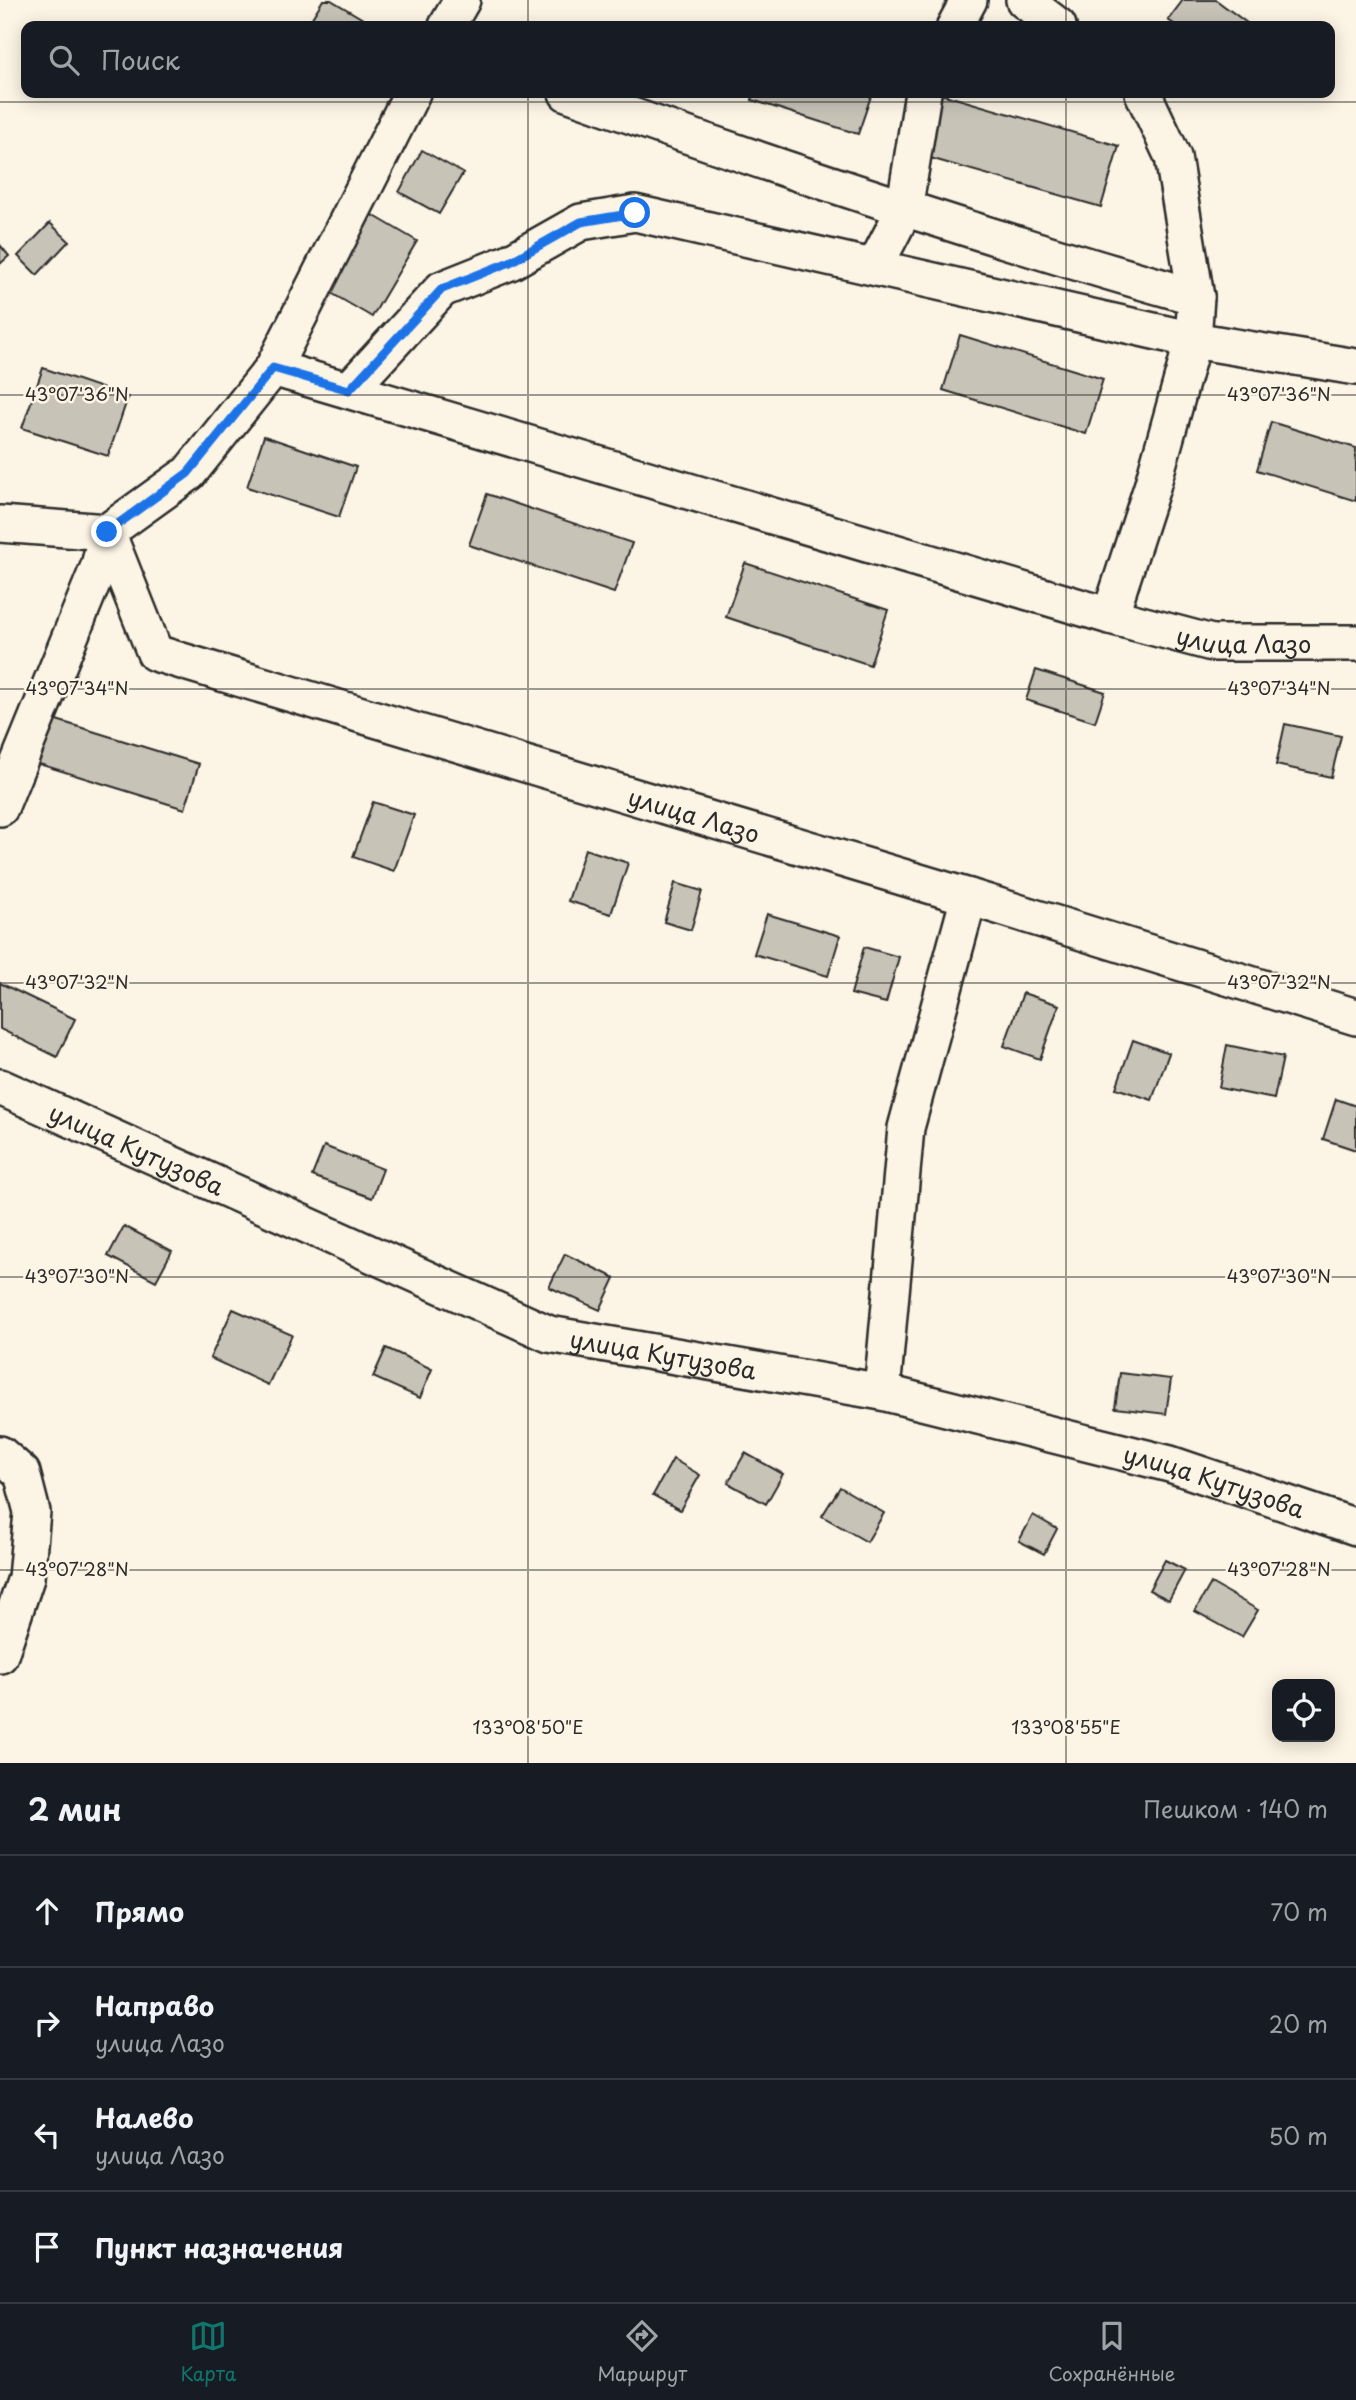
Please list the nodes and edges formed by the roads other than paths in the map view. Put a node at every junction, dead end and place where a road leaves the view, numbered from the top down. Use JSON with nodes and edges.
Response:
{"nodes":[{"id":1,"x":463,"y":0,"type":"edge"},
{"id":2,"x":969,"y":0,"type":"edge"},
{"id":3,"x":1024,"y":0,"type":"edge"},
{"id":4,"x":450,"y":21,"type":"edge"},
{"id":5,"x":958,"y":21,"type":"edge"},
{"id":6,"x":1051,"y":21,"type":"edge"},
{"id":7,"x":409,"y":98,"type":"edge"},
{"id":8,"x":582,"y":98,"type":"edge"},
{"id":9,"x":922,"y":98,"type":"edge"},
{"id":10,"x":1145,"y":98,"type":"edge"},
{"id":11,"x":904,"y":209,"type":"junction"},
{"id":12,"x":875,"y":266,"type":"junction"},
{"id":13,"x":1196,"y":297,"type":"junction"},
{"id":14,"x":1193,"y":340,"type":"junction"},
{"id":15,"x":1356,"y":367,"type":"edge"},
{"id":16,"x":273,"y":368,"type":"junction"},
{"id":17,"x":349,"y":390,"type":"junction"},
{"id":18,"x":0,"y":524,"type":"edge"},
{"id":19,"x":107,"y":532,"type":"junction"},
{"id":20,"x":1110,"y":616,"type":"junction"},
{"id":21,"x":1356,"y":643,"type":"edge"},
{"id":22,"x":0,"y":808,"type":"edge"},
{"id":23,"x":969,"y":897,"type":"junction"},
{"id":24,"x":1356,"y":1017,"type":"edge"},
{"id":25,"x":0,"y":1087,"type":"edge"},
{"id":26,"x":882,"y":1392,"type":"junction"},
{"id":27,"x":0,"y":1454,"type":"edge"},
{"id":28,"x":1356,"y":1527,"type":"edge"},
{"id":29,"x":0,"y":1654,"type":"edge"}],
"edges":[{"from":1,"to":4,"type":"street"},
{"from":2,"to":5,"type":"street"},
{"from":3,"to":6,"type":"street"},
{"from":7,"to":16,"type":"street"},
{"from":8,"to":11,"type":"street"},
{"from":9,"to":11,"type":"street"},
{"from":10,"to":13,"type":"street"},
{"from":11,"to":12,"type":"street"},
{"from":11,"to":13,"type":"street"},
{"from":12,"to":14,"type":"street"},
{"from":12,"to":17,"type":"street"},
{"from":13,"to":14,"type":"street"},
{"from":14,"to":15,"type":"street"},
{"from":14,"to":20,"type":"street"},
{"from":16,"to":17,"type":"street","name":"улица Лазо"},
{"from":16,"to":19,"type":"street"},
{"from":17,"to":20,"type":"street","name":"улица Лазо"},
{"from":18,"to":19,"type":"street"},
{"from":19,"to":22,"type":"street"},
{"from":19,"to":23,"type":"street","name":"улица Лазо"},
{"from":20,"to":21,"type":"street","name":"улица Лазо"},
{"from":23,"to":24,"type":"street","name":"улица Лазо"},
{"from":23,"to":26,"type":"street"},
{"from":25,"to":26,"type":"street","name":"улица Кутузова"},
{"from":26,"to":28,"type":"street","name":"улица Кутузова"},
{"from":27,"to":29,"type":"street"}]}
